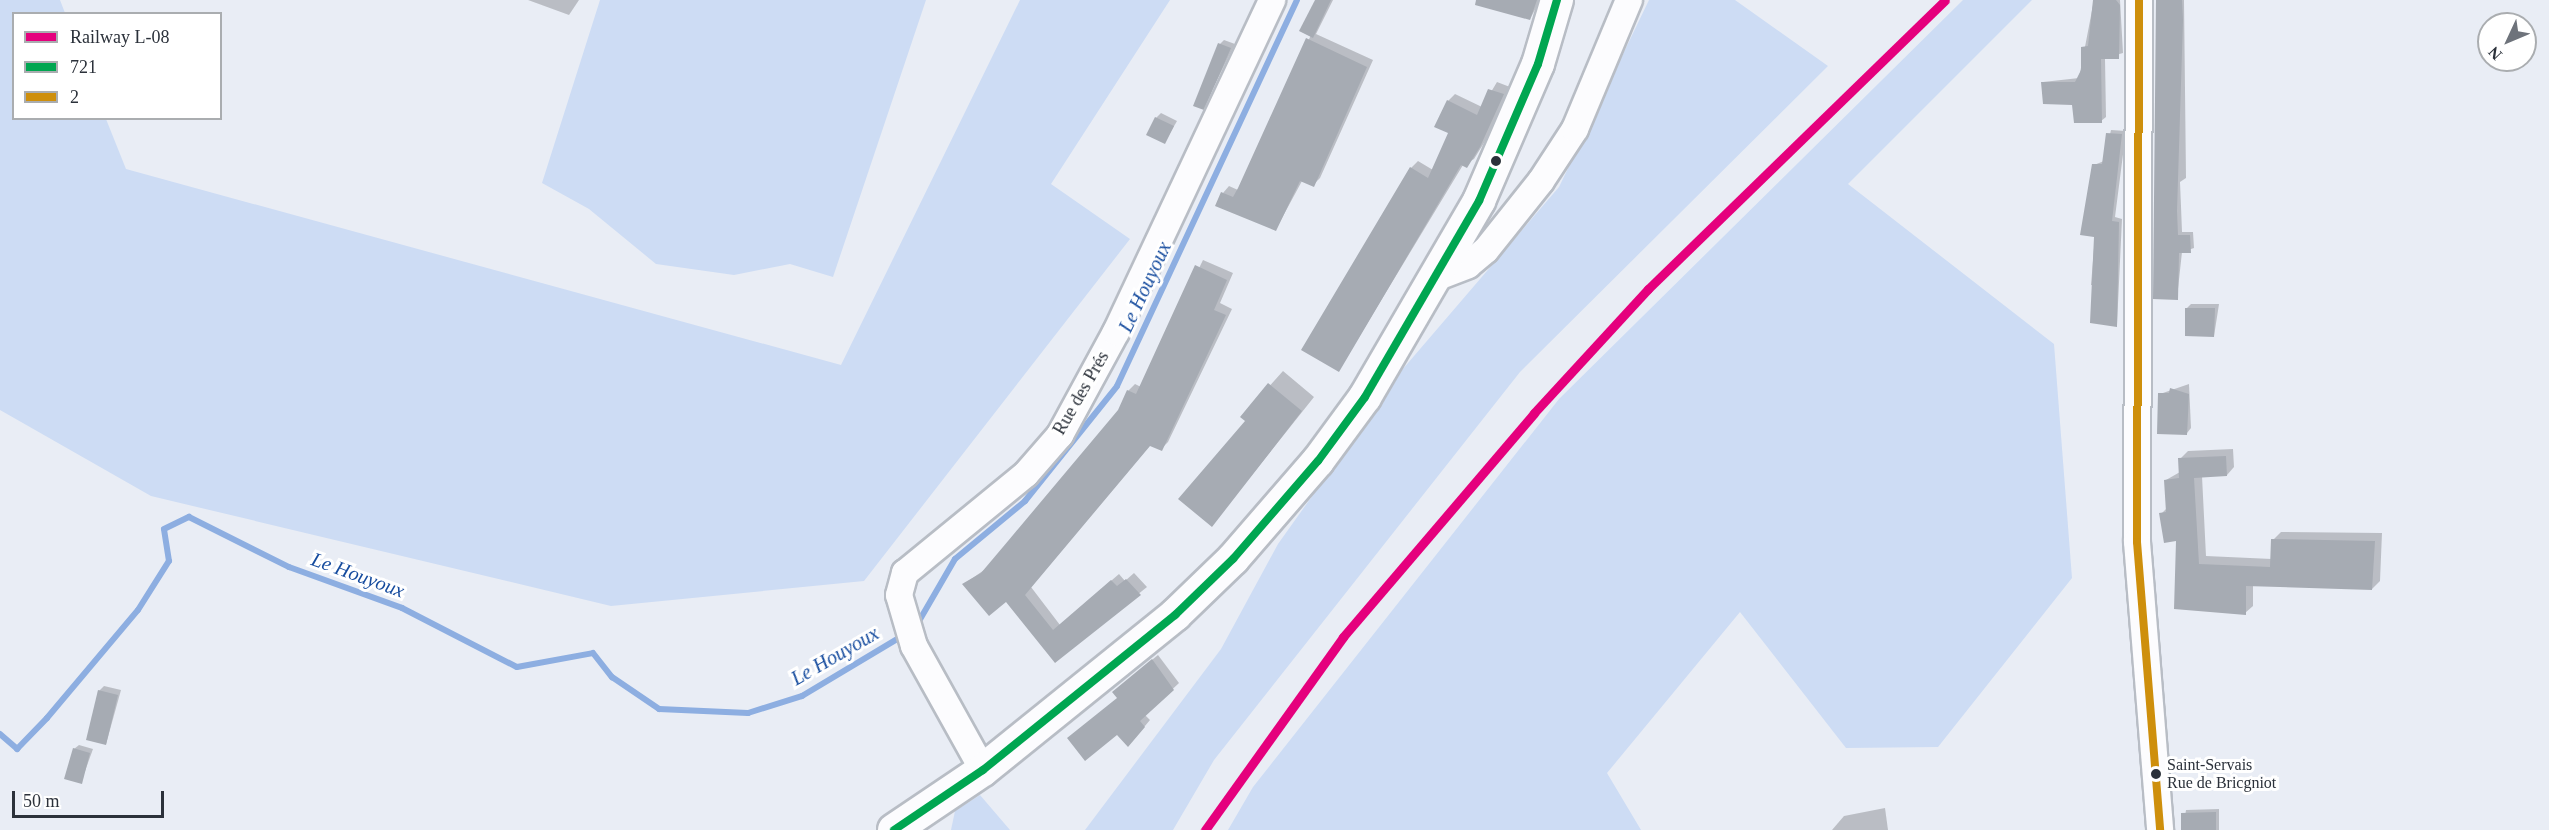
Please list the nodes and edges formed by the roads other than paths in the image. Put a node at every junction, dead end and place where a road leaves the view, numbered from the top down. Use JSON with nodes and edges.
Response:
{"nodes":[{"id":1,"x":1272,"y":0,"type":"edge"},
{"id":2,"x":1557,"y":0,"type":"edge"},
{"id":3,"x":1629,"y":0,"type":"edge"},
{"id":4,"x":2139,"y":0,"type":"edge"},
{"id":5,"x":1440,"y":276,"type":"junction"},
{"id":6,"x":983,"y":770,"type":"junction"},
{"id":7,"x":894,"y":830,"type":"edge"},
{"id":8,"x":2160,"y":830,"type":"edge"}],
"edges":[{"from":1,"to":6,"type":"street","name":"Rue des Prés"},
{"from":2,"to":5,"type":"main road"},
{"from":3,"to":5,"type":"street"},
{"from":4,"to":8,"type":"street"},
{"from":5,"to":6,"type":"main road"},
{"from":6,"to":7,"type":"main road"}]}
